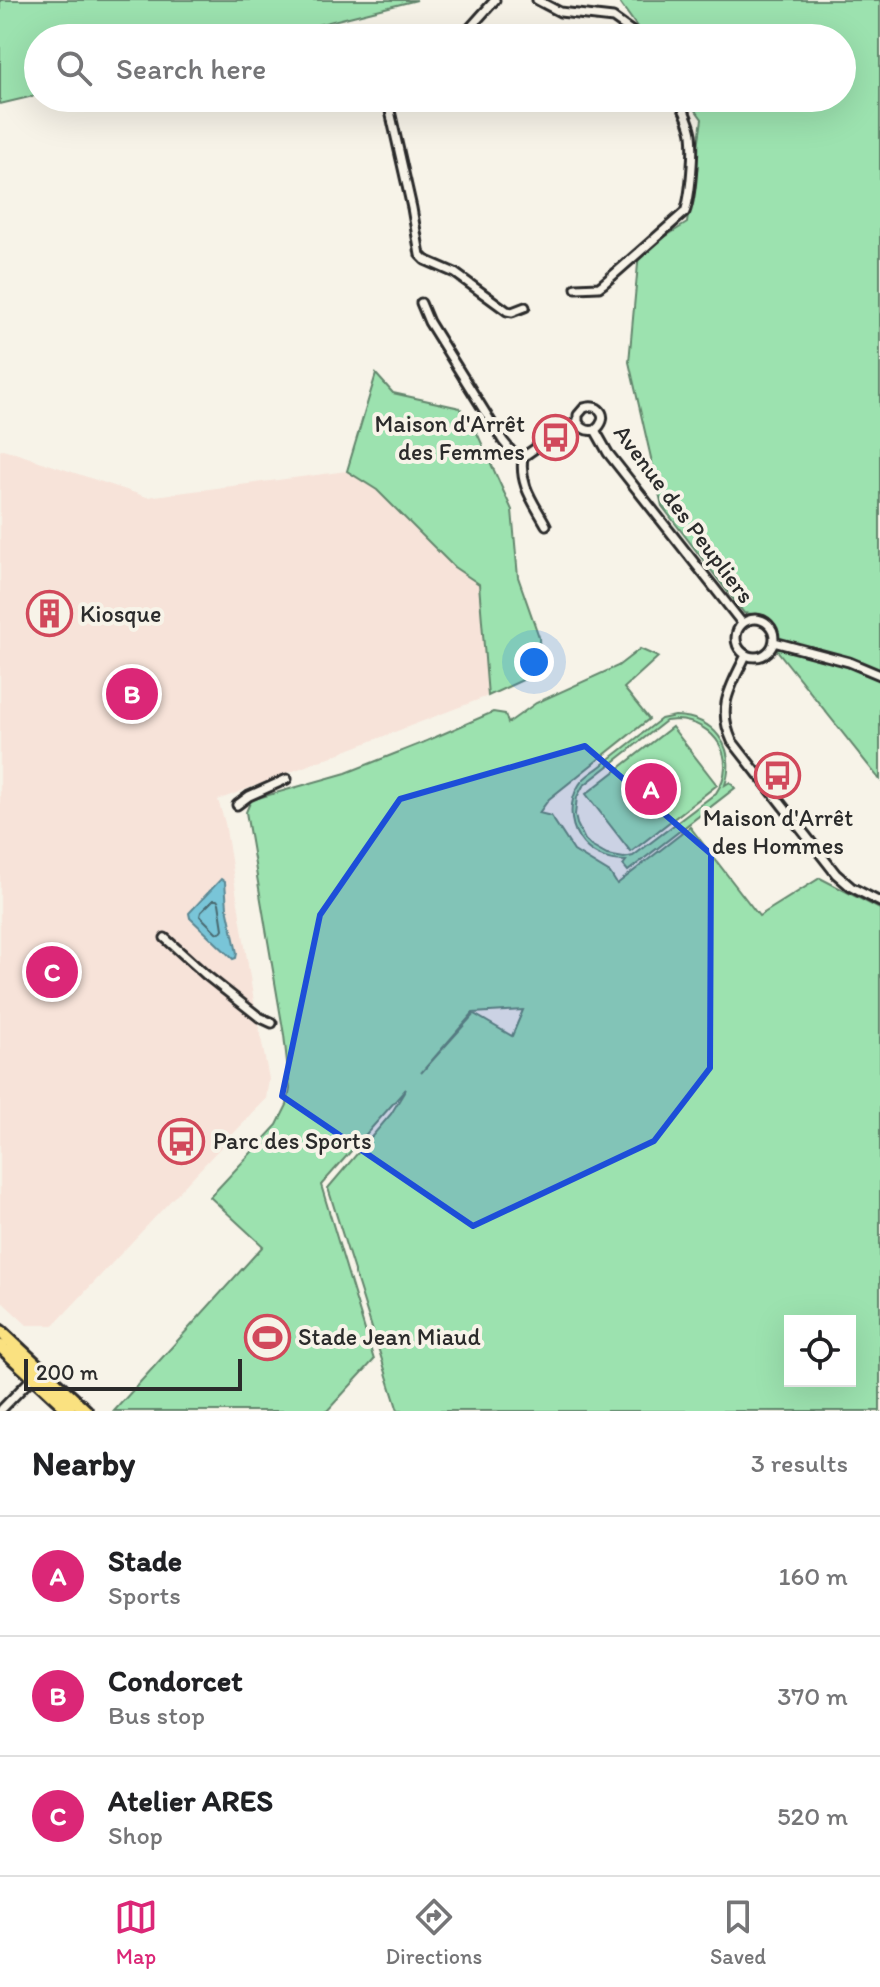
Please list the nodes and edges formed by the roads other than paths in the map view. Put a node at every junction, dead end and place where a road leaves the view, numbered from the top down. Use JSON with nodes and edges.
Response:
{"nodes":[{"id":1,"x":495,"y":0,"type":"edge"},
{"id":2,"x":537,"y":0,"type":"edge"},
{"id":3,"x":474,"y":24,"type":"edge"},
{"id":4,"x":621,"y":24,"type":"edge"},
{"id":5,"x":390,"y":112,"type":"edge"},
{"id":6,"x":684,"y":112,"type":"edge"},
{"id":7,"x":576,"y":288,"type":"dead end"},
{"id":8,"x":421,"y":303,"type":"dead end"},
{"id":9,"x":525,"y":307,"type":"dead end"},
{"id":10,"x":578,"y":422,"type":"junction"},
{"id":11,"x":595,"y":430,"type":"junction"},
{"id":12,"x":523,"y":457,"type":"junction"},
{"id":13,"x":546,"y":525,"type":"dead end"},
{"id":14,"x":742,"y":623,"type":"junction"},
{"id":15,"x":774,"y":642,"type":"junction"},
{"id":16,"x":746,"y":655,"type":"junction"},
{"id":17,"x":880,"y":675,"type":"edge"},
{"id":18,"x":287,"y":779,"type":"dead end"},
{"id":19,"x":237,"y":805,"type":"dead end"},
{"id":20,"x":880,"y":902,"type":"edge"},
{"id":21,"x":165,"y":938,"type":"dead end"},
{"id":22,"x":272,"y":1023,"type":"dead end"},
{"id":23,"x":0,"y":1331,"type":"edge"},
{"id":24,"x":0,"y":1346,"type":"edge"},
{"id":25,"x":33,"y":1377,"type":"junction"},
{"id":26,"x":0,"y":1411,"type":"edge"},
{"id":27,"x":70,"y":1411,"type":"edge"},
{"id":28,"x":86,"y":1411,"type":"edge"}],
"edges":[{"from":1,"to":3,"type":"street"},
{"from":2,"to":4,"type":"street"},
{"from":5,"to":9,"type":"street"},
{"from":6,"to":7,"type":"street"},
{"from":8,"to":12,"type":"street"},
{"from":10,"to":11,"type":"street"},
{"from":10,"to":11,"type":"street"},
{"from":10,"to":12,"type":"street"},
{"from":11,"to":14,"type":"street","name":"Avenue des Peupliers"},
{"from":12,"to":13,"type":"street"},
{"from":14,"to":15,"type":"street"},
{"from":14,"to":16,"type":"street"},
{"from":15,"to":16,"type":"street"},
{"from":15,"to":17,"type":"street"},
{"from":16,"to":20,"type":"street"},
{"from":18,"to":19,"type":"street"},
{"from":21,"to":22,"type":"street"},
{"from":23,"to":28,"type":"main road"},
{"from":24,"to":25,"type":"main road"},
{"from":25,"to":26,"type":"street"},
{"from":25,"to":27,"type":"main road"}]}
